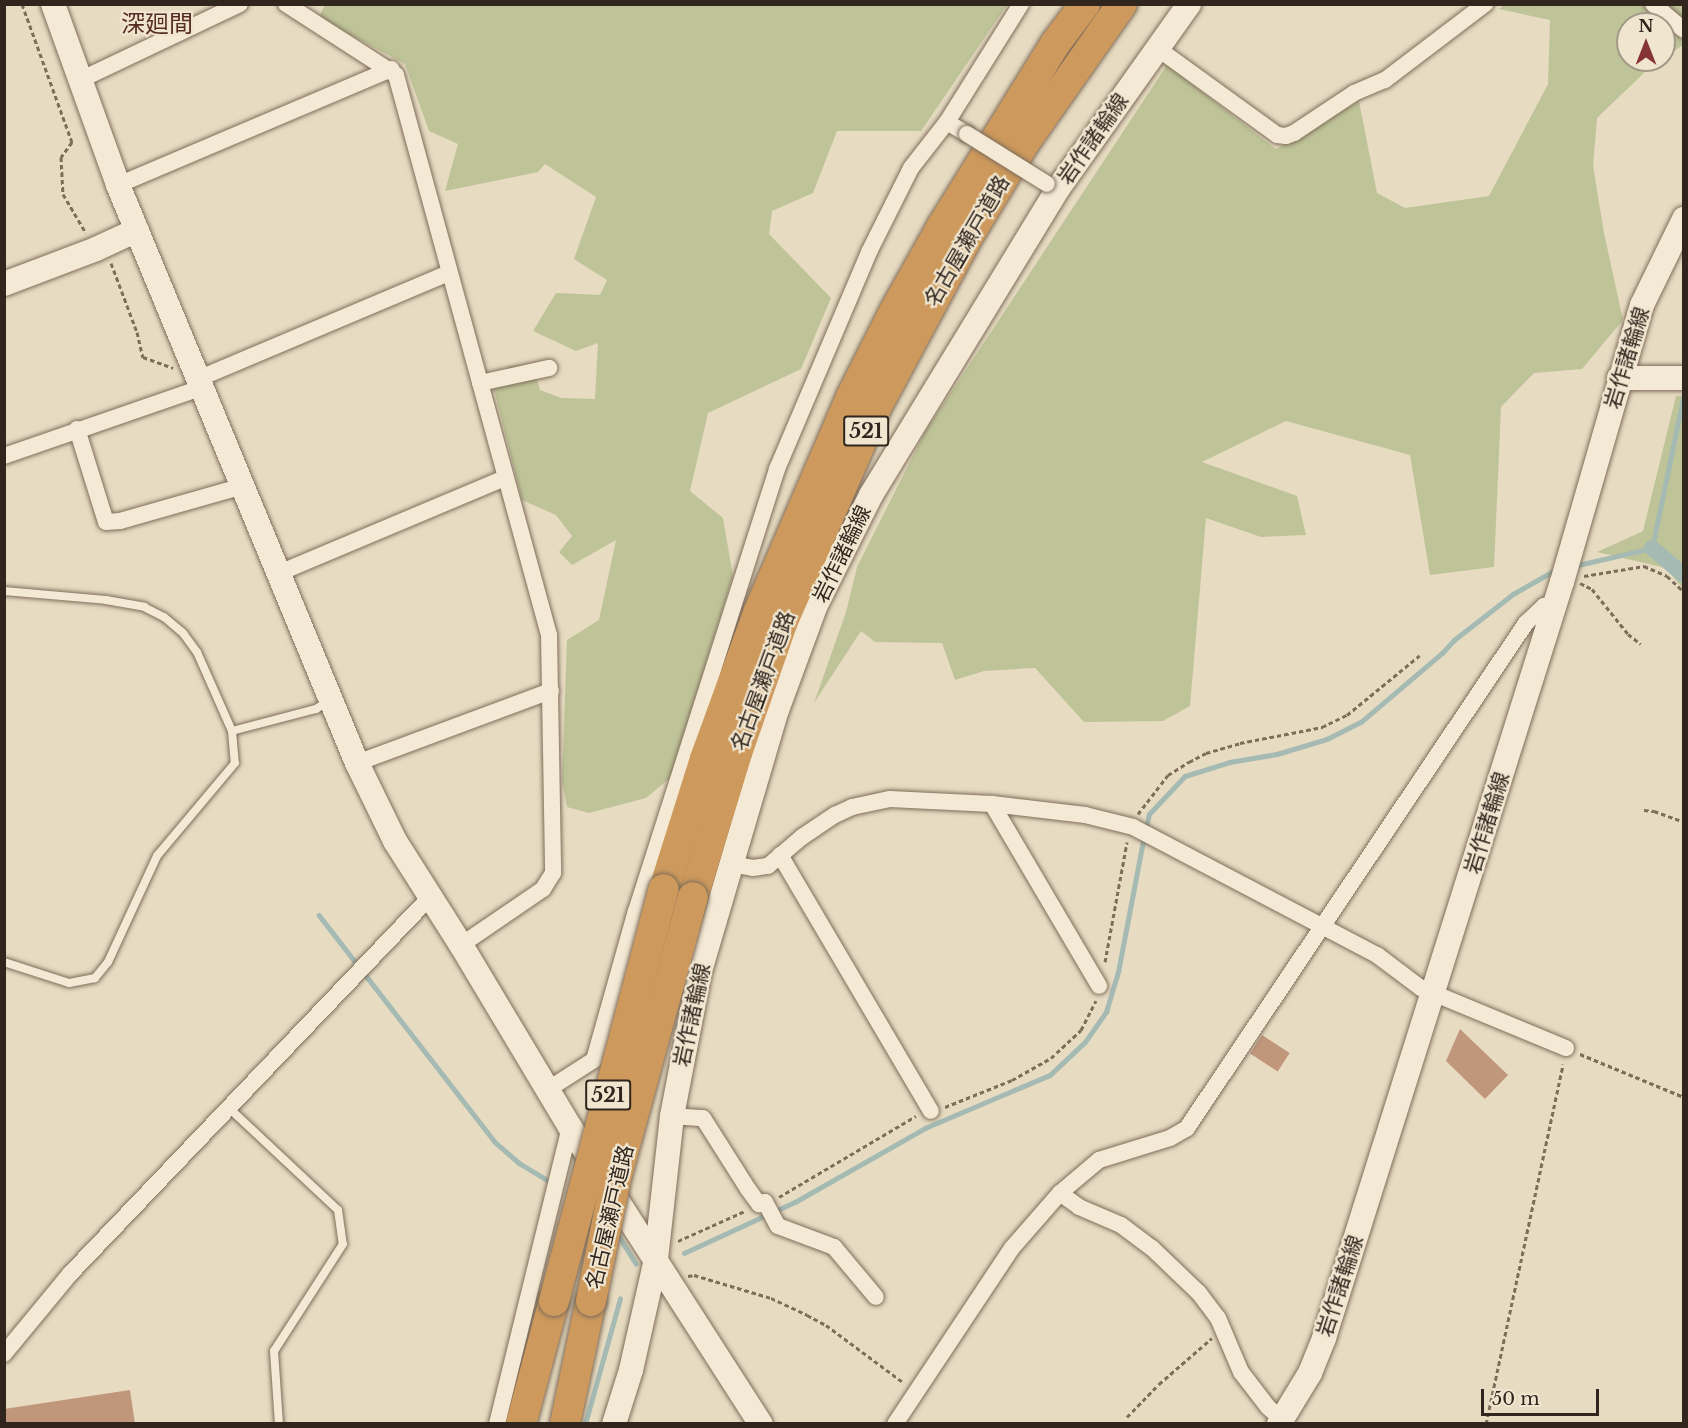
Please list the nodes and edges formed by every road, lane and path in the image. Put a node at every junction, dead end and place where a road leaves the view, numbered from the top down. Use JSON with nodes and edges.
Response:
{"nodes":[{"id":1,"x":22,"y":4,"type":"edge"},
{"id":2,"x":53,"y":4,"type":"edge"},
{"id":3,"x":240,"y":4,"type":"edge"},
{"id":4,"x":286,"y":4,"type":"edge"},
{"id":5,"x":1022,"y":4,"type":"edge"},
{"id":6,"x":1086,"y":4,"type":"edge"},
{"id":7,"x":1122,"y":4,"type":"edge"},
{"id":8,"x":1189,"y":4,"type":"edge"},
{"id":9,"x":1485,"y":4,"type":"edge"},
{"id":10,"x":1653,"y":4,"type":"edge"},
{"id":11,"x":1683,"y":30,"type":"edge"},
{"id":12,"x":1157,"y":48,"type":"junction"},
{"id":13,"x":391,"y":69,"type":"junction"},
{"id":14,"x":80,"y":80,"type":"junction"},
{"id":15,"x":947,"y":122,"type":"junction"},
{"id":16,"x":118,"y":184,"type":"junction"},
{"id":17,"x":1052,"y":187,"type":"junction"},
{"id":18,"x":1683,"y":219,"type":"edge"},
{"id":19,"x":137,"y":230,"type":"junction"},
{"id":20,"x":96,"y":249,"type":"junction"},
{"id":21,"x":449,"y":273,"type":"junction"},
{"id":22,"x":4,"y":284,"type":"edge"},
{"id":23,"x":549,"y":368,"type":"dead end"},
{"id":24,"x":1619,"y":378,"type":"junction"},
{"id":25,"x":1683,"y":378,"type":"edge"},
{"id":26,"x":480,"y":383,"type":"junction"},
{"id":27,"x":197,"y":386,"type":"junction"},
{"id":28,"x":76,"y":429,"type":"junction"},
{"id":29,"x":4,"y":456,"type":"edge"},
{"id":30,"x":505,"y":478,"type":"junction"},
{"id":31,"x":243,"y":486,"type":"junction"},
{"id":32,"x":279,"y":573,"type":"junction"},
{"id":33,"x":1565,"y":587,"type":"junction"},
{"id":34,"x":4,"y":591,"type":"edge"},
{"id":35,"x":1683,"y":592,"type":"edge"},
{"id":36,"x":1641,"y":644,"type":"dead end"},
{"id":37,"x":1420,"y":655,"type":"dead end"},
{"id":38,"x":551,"y":691,"type":"junction"},
{"id":39,"x":331,"y":699,"type":"junction"},
{"id":40,"x":232,"y":731,"type":"junction"},
{"id":41,"x":357,"y":763,"type":"junction"},
{"id":42,"x":992,"y":804,"type":"junction"},
{"id":43,"x":1644,"y":810,"type":"dead end"},
{"id":44,"x":1683,"y":822,"type":"edge"},
{"id":45,"x":1131,"y":826,"type":"junction"},
{"id":46,"x":780,"y":855,"type":"junction"},
{"id":47,"x":731,"y":864,"type":"junction"},
{"id":48,"x":429,"y":898,"type":"junction"},
{"id":49,"x":1321,"y":928,"type":"junction"},
{"id":50,"x":461,"y":945,"type":"junction"},
{"id":51,"x":4,"y":962,"type":"edge"},
{"id":52,"x":1099,"y":986,"type":"junction"},
{"id":53,"x":1434,"y":993,"type":"junction"},
{"id":54,"x":1566,"y":1048,"type":"junction"},
{"id":55,"x":547,"y":1090,"type":"junction"},
{"id":56,"x":1683,"y":1098,"type":"edge"},
{"id":57,"x":229,"y":1108,"type":"junction"},
{"id":58,"x":930,"y":1111,"type":"junction"},
{"id":59,"x":672,"y":1116,"type":"junction"},
{"id":60,"x":570,"y":1127,"type":"junction"},
{"id":61,"x":1060,"y":1193,"type":"junction"},
{"id":62,"x":763,"y":1204,"type":"junction"},
{"id":63,"x":676,"y":1241,"type":"dead end"},
{"id":64,"x":656,"y":1259,"type":"junction"},
{"id":65,"x":685,"y":1276,"type":"dead end"},
{"id":66,"x":876,"y":1297,"type":"dead end"},
{"id":67,"x":1223,"y":1330,"type":"junction"},
{"id":68,"x":4,"y":1354,"type":"edge"},
{"id":69,"x":918,"y":1393,"type":"junction"},
{"id":70,"x":1127,"y":1417,"type":"dead end"},
{"id":71,"x":1281,"y":1422,"type":"edge"},
{"id":72,"x":279,"y":1424,"type":"edge"},
{"id":73,"x":496,"y":1424,"type":"edge"},
{"id":74,"x":521,"y":1424,"type":"edge"},
{"id":75,"x":565,"y":1424,"type":"edge"},
{"id":76,"x":614,"y":1424,"type":"edge"},
{"id":77,"x":761,"y":1424,"type":"edge"},
{"id":78,"x":895,"y":1424,"type":"edge"},
{"id":79,"x":1486,"y":1424,"type":"edge"}],
"edges":[{"from":1,"to":20,"type":"path"},
{"from":2,"to":14,"type":"main road"},
{"from":3,"to":14,"type":"street"},
{"from":4,"to":13,"type":"street"},
{"from":5,"to":15,"type":"street"},
{"from":6,"to":74,"type":"highway","name":"名古屋瀬戸道路","number":"521","bridge":true},
{"from":7,"to":75,"type":"highway","name":"名古屋瀬戸道路","number":"521","bridge":true},
{"from":8,"to":12,"type":"main road","name":"岩作諸輪線"},
{"from":9,"to":12,"type":"street"},
{"from":10,"to":11,"type":"street"},
{"from":12,"to":17,"type":"main road","name":"岩作諸輪線"},
{"from":13,"to":16,"type":"street"},
{"from":13,"to":21,"type":"street"},
{"from":14,"to":16,"type":"main road"},
{"from":15,"to":17,"type":"street","bridge":true},
{"from":15,"to":55,"type":"street"},
{"from":16,"to":19,"type":"main road"},
{"from":17,"to":47,"type":"main road","name":"岩作諸輪線"},
{"from":18,"to":24,"type":"main road","name":"岩作諸輪線"},
{"from":19,"to":20,"type":"main road"},
{"from":19,"to":27,"type":"main road"},
{"from":20,"to":22,"type":"main road"},
{"from":20,"to":27,"type":"path"},
{"from":21,"to":26,"type":"street"},
{"from":21,"to":27,"type":"street"},
{"from":23,"to":26,"type":"street"},
{"from":24,"to":25,"type":"main road"},
{"from":24,"to":33,"type":"main road","name":"岩作諸輪線"},
{"from":26,"to":30,"type":"street"},
{"from":27,"to":28,"type":"street"},
{"from":27,"to":31,"type":"main road"},
{"from":28,"to":29,"type":"street"},
{"from":28,"to":31,"type":"street"},
{"from":30,"to":32,"type":"street"},
{"from":30,"to":38,"type":"street"},
{"from":31,"to":32,"type":"main road"},
{"from":32,"to":39,"type":"main road"},
{"from":33,"to":35,"type":"path"},
{"from":33,"to":36,"type":"path"},
{"from":33,"to":49,"type":"street"},
{"from":33,"to":53,"type":"main road","name":"岩作諸輪線"},
{"from":34,"to":40,"type":"lane"},
{"from":37,"to":45,"type":"path"},
{"from":38,"to":41,"type":"street"},
{"from":38,"to":50,"type":"street"},
{"from":39,"to":40,"type":"lane"},
{"from":39,"to":41,"type":"main road"},
{"from":40,"to":51,"type":"lane"},
{"from":41,"to":48,"type":"main road"},
{"from":42,"to":45,"type":"street"},
{"from":42,"to":46,"type":"street"},
{"from":42,"to":52,"type":"street"},
{"from":43,"to":44,"type":"path"},
{"from":45,"to":49,"type":"street"},
{"from":45,"to":52,"type":"path"},
{"from":46,"to":47,"type":"street"},
{"from":46,"to":58,"type":"street"},
{"from":47,"to":59,"type":"main road","name":"岩作諸輪線"},
{"from":48,"to":50,"type":"main road"},
{"from":48,"to":57,"type":"street"},
{"from":49,"to":53,"type":"street"},
{"from":49,"to":61,"type":"street"},
{"from":50,"to":55,"type":"main road"},
{"from":52,"to":58,"type":"path"},
{"from":53,"to":54,"type":"street"},
{"from":53,"to":71,"type":"main road","name":"岩作諸輪線"},
{"from":54,"to":56,"type":"path"},
{"from":54,"to":79,"type":"path"},
{"from":55,"to":60,"type":"main road"},
{"from":57,"to":68,"type":"street"},
{"from":57,"to":72,"type":"lane"},
{"from":58,"to":62,"type":"path"},
{"from":59,"to":62,"type":"street"},
{"from":59,"to":64,"type":"main road","name":"岩作諸輪線"},
{"from":60,"to":64,"type":"main road"},
{"from":60,"to":73,"type":"street"},
{"from":61,"to":67,"type":"street"},
{"from":61,"to":69,"type":"street"},
{"from":62,"to":63,"type":"path"},
{"from":62,"to":66,"type":"street"},
{"from":64,"to":76,"type":"main road","name":"岩作諸輪線"},
{"from":64,"to":77,"type":"main road"},
{"from":65,"to":69,"type":"path"},
{"from":67,"to":70,"type":"path"},
{"from":67,"to":71,"type":"street"},
{"from":69,"to":78,"type":"street"}]}
